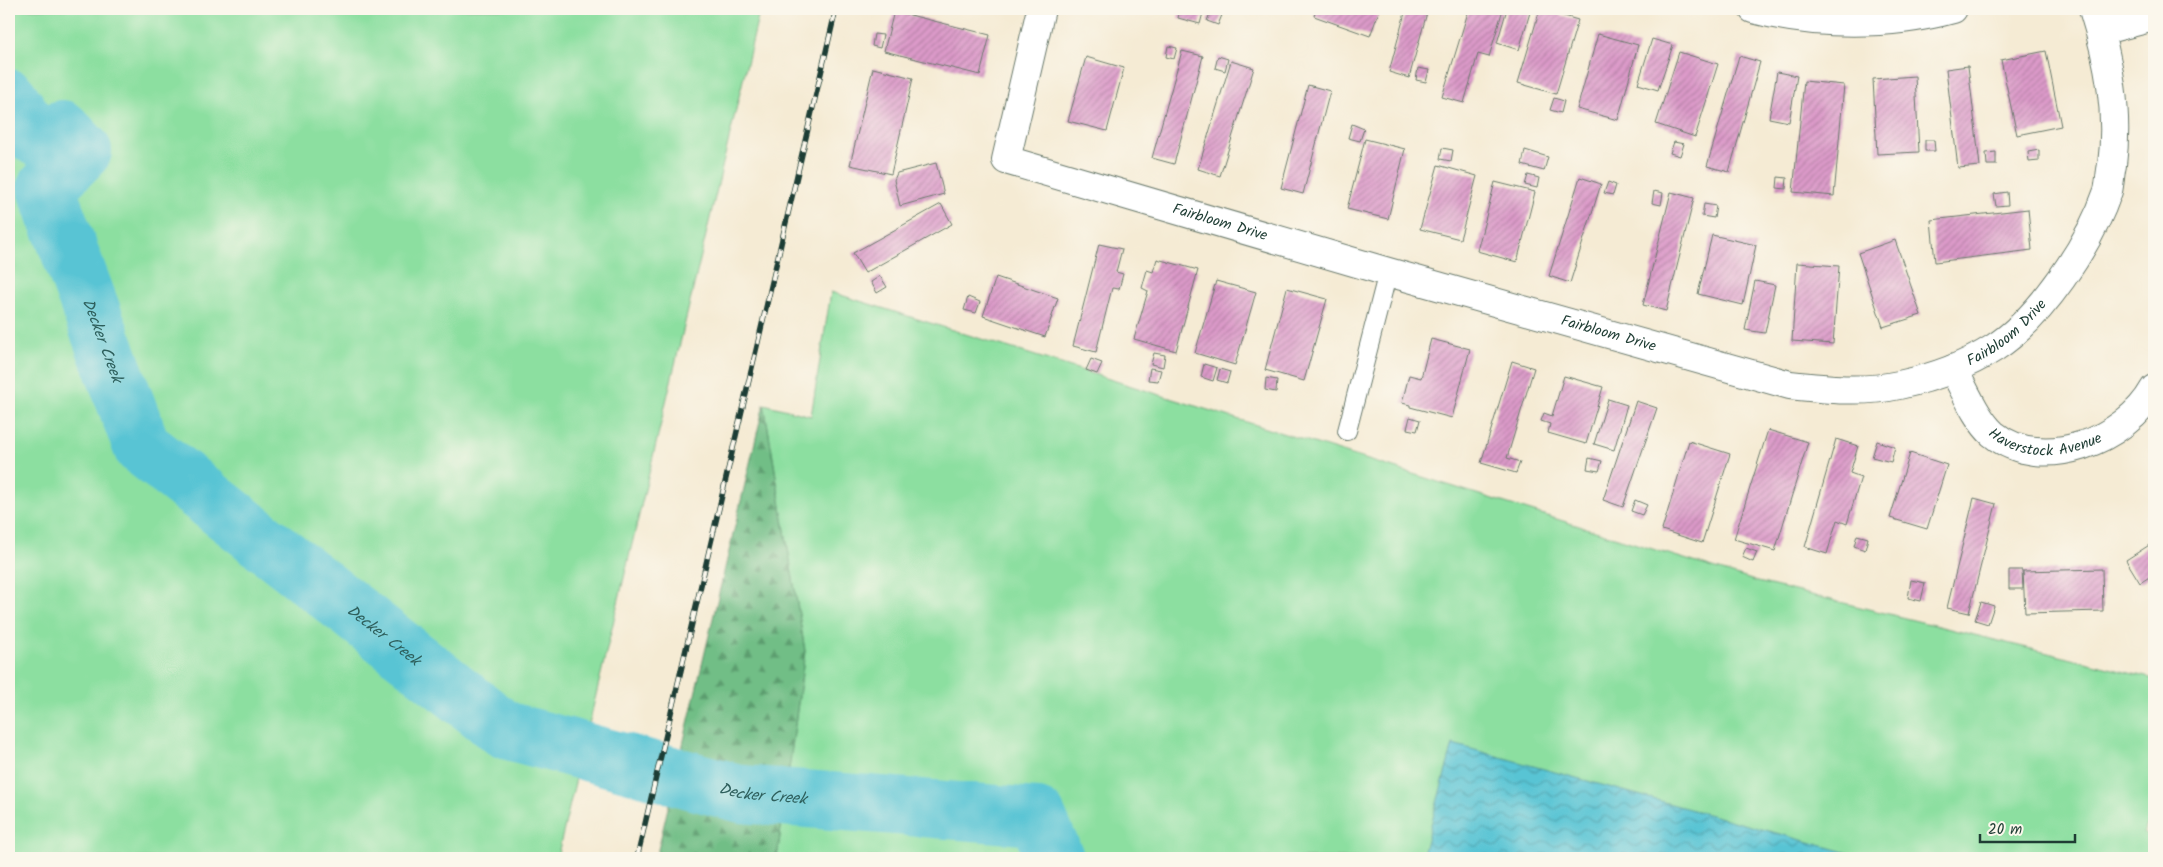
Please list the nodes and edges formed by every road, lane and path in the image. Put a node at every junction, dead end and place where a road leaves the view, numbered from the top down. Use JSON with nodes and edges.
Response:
{"nodes":[{"id":1,"x":1041,"y":9,"type":"edge"},
{"id":2,"x":1753,"y":9,"type":"edge"},
{"id":3,"x":1953,"y":9,"type":"edge"},
{"id":4,"x":2154,"y":17,"type":"edge"},
{"id":5,"x":2097,"y":20,"type":"edge"},
{"id":6,"x":1388,"y":272,"type":"junction"},
{"id":7,"x":1953,"y":368,"type":"junction"},
{"id":8,"x":2154,"y":388,"type":"edge"},
{"id":9,"x":1347,"y":431,"type":"dead end"}],
"edges":[{"from":1,"to":6,"type":"street","name":"Fairbloom Drive"},
{"from":2,"to":3,"type":"street"},
{"from":4,"to":5,"type":"street"},
{"from":5,"to":7,"type":"street","name":"Fairbloom Drive"},
{"from":6,"to":7,"type":"street","name":"Fairbloom Drive"},
{"from":6,"to":9,"type":"lane"},
{"from":7,"to":8,"type":"street","name":"Haverstock Avenue"}]}
